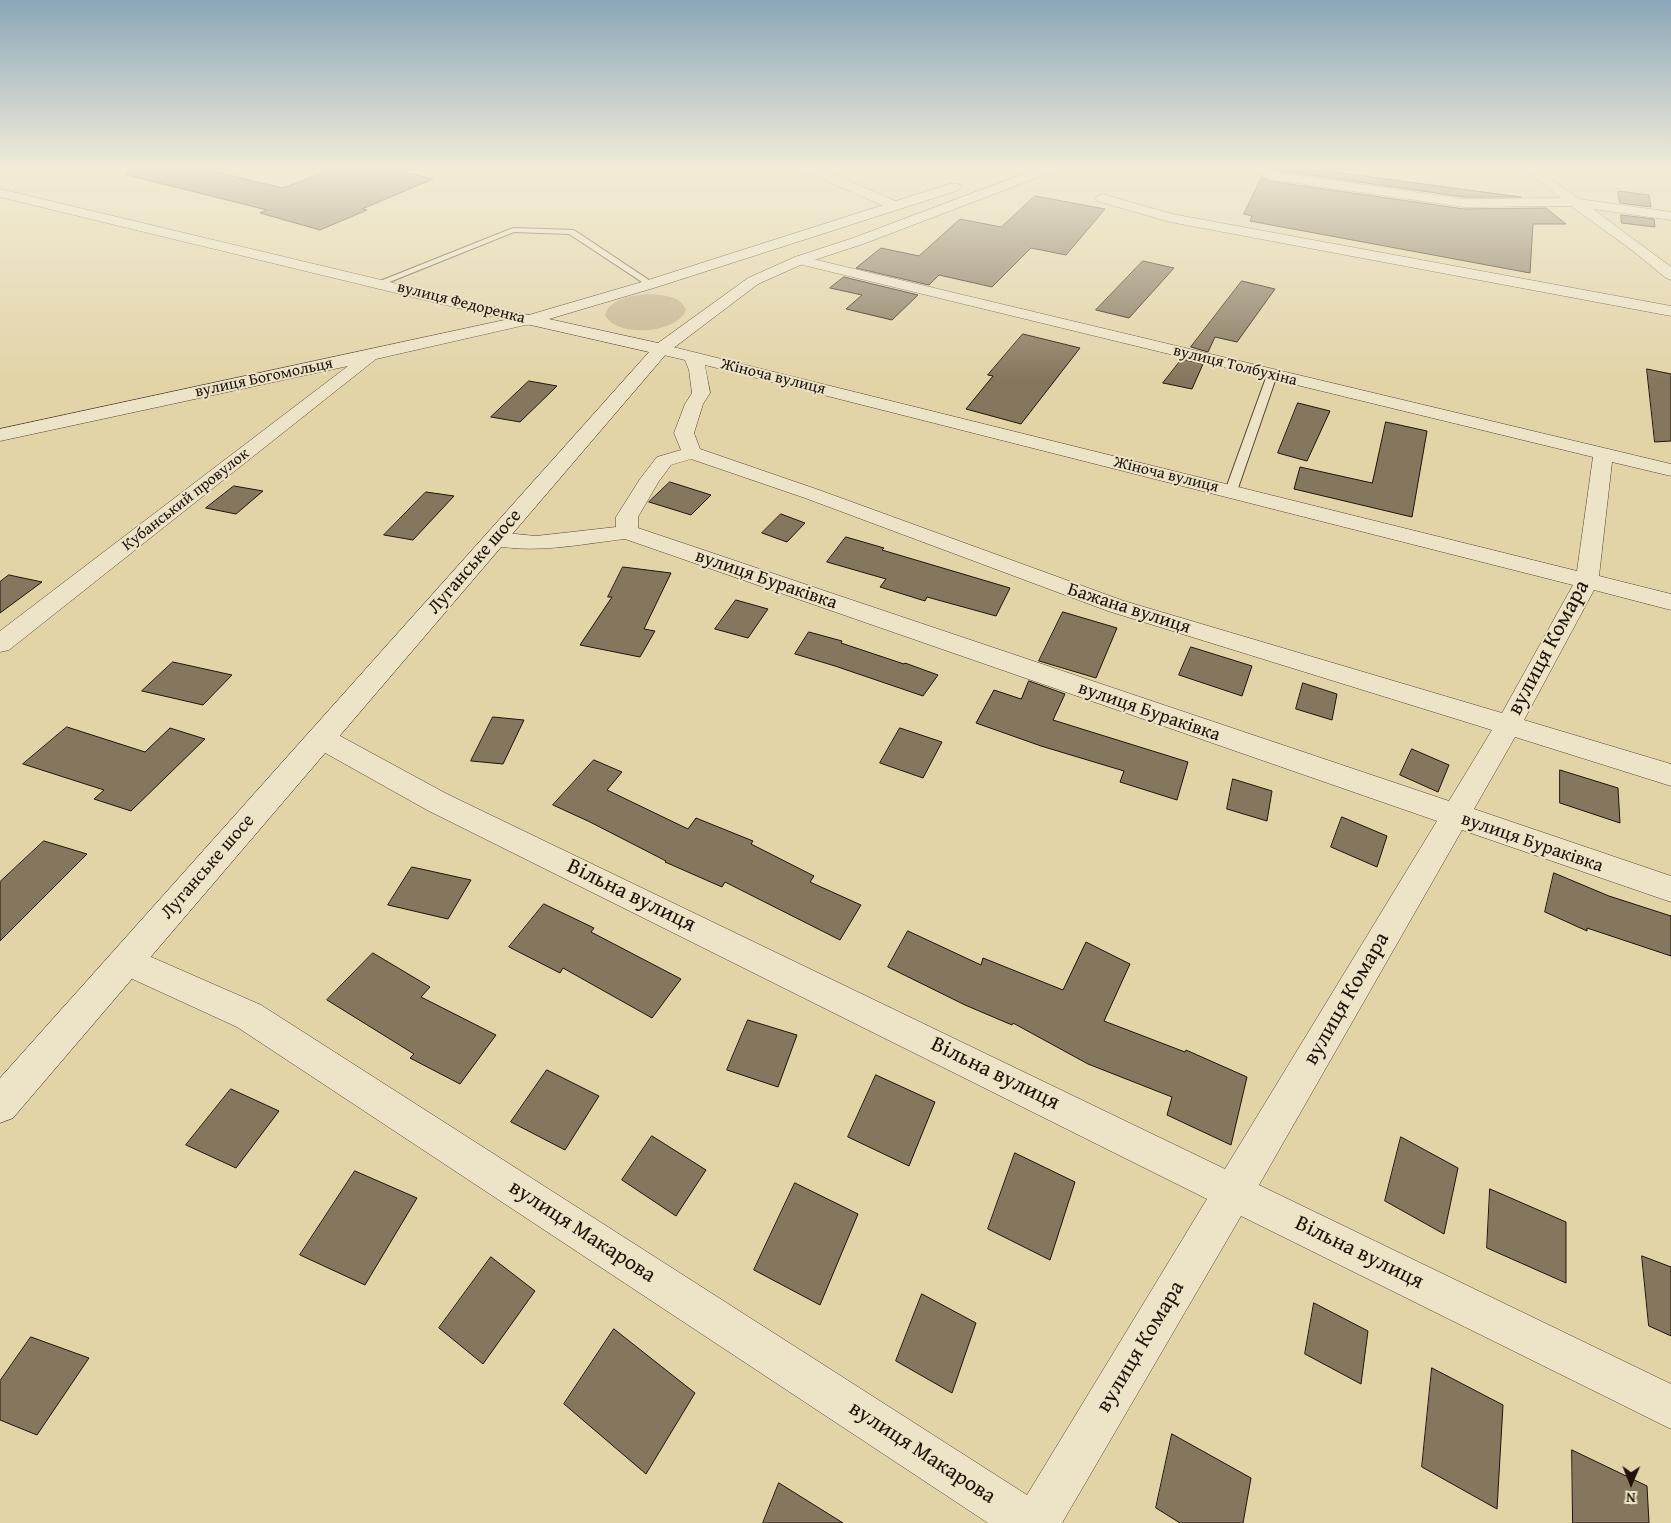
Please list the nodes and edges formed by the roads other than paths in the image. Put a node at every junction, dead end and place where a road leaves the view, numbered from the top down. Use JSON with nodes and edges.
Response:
{"nodes":[{"id":1,"x":186,"y":237,"type":"edge"},
{"id":2,"x":495,"y":237,"type":"edge"},
{"id":3,"x":579,"y":237,"type":"edge"},
{"id":4,"x":798,"y":237,"type":"edge"},
{"id":5,"x":869,"y":237,"type":"edge"},
{"id":6,"x":1273,"y":237,"type":"edge"},
{"id":7,"x":1623,"y":237,"type":"edge"},
{"id":8,"x":800,"y":260,"type":"junction"},
{"id":9,"x":1671,"y":275,"type":"edge"},
{"id":10,"x":379,"y":283,"type":"junction"},
{"id":11,"x":651,"y":284,"type":"junction"},
{"id":12,"x":1671,"y":311,"type":"edge"},
{"id":13,"x":528,"y":320,"type":"junction"},
{"id":14,"x":661,"y":349,"type":"junction"},
{"id":15,"x":373,"y":355,"type":"junction"},
{"id":16,"x":693,"y":358,"type":"junction"},
{"id":17,"x":1272,"y":375,"type":"junction"},
{"id":18,"x":0,"y":435,"type":"edge"},
{"id":19,"x":692,"y":453,"type":"junction"},
{"id":20,"x":1602,"y":454,"type":"junction"},
{"id":21,"x":1671,"y":470,"type":"edge"},
{"id":22,"x":1231,"y":491,"type":"junction"},
{"id":23,"x":627,"y":532,"type":"junction"},
{"id":24,"x":495,"y":539,"type":"junction"},
{"id":25,"x":1587,"y":581,"type":"junction"},
{"id":26,"x":1671,"y":602,"type":"edge"},
{"id":27,"x":0,"y":644,"type":"edge"},
{"id":28,"x":1508,"y":726,"type":"junction"},
{"id":29,"x":321,"y":738,"type":"junction"},
{"id":30,"x":1671,"y":775,"type":"edge"},
{"id":31,"x":1454,"y":817,"type":"junction"},
{"id":32,"x":1671,"y":889,"type":"edge"},
{"id":33,"x":126,"y":962,"type":"junction"},
{"id":34,"x":0,"y":1106,"type":"edge"},
{"id":35,"x":1234,"y":1191,"type":"junction"},
{"id":36,"x":1671,"y":1407,"type":"edge"},
{"id":37,"x":1029,"y":1523,"type":"edge"},
{"id":38,"x":1036,"y":1523,"type":"edge"}],
"edges":[{"from":1,"to":10,"type":"street","name":"вулиця Федоренка"},
{"from":2,"to":10,"type":"lane"},
{"from":3,"to":11,"type":"lane"},
{"from":4,"to":11,"type":"street"},
{"from":5,"to":8,"type":"street","name":"Луганське шосе"},
{"from":6,"to":12,"type":"street"},
{"from":7,"to":9,"type":"street"},
{"from":8,"to":14,"type":"street","name":"Луганське шосе"},
{"from":8,"to":17,"type":"street","name":"вулиця Толбухіна"},
{"from":10,"to":13,"type":"street","name":"вулиця Федоренка"},
{"from":11,"to":13,"type":"street"},
{"from":13,"to":14,"type":"street","name":"вулиця Федоренка"},
{"from":13,"to":15,"type":"street","name":"вулиця Богомольця"},
{"from":14,"to":16,"type":"street","name":"Жіноча вулиця"},
{"from":14,"to":24,"type":"street","name":"Луганське шосе"},
{"from":15,"to":18,"type":"street","name":"вулиця Богомольця"},
{"from":15,"to":27,"type":"street","name":"Кубанський провулок"},
{"from":16,"to":19,"type":"street"},
{"from":16,"to":22,"type":"street","name":"Жіноча вулиця"},
{"from":17,"to":20,"type":"street","name":"вулиця Толбухіна"},
{"from":17,"to":22,"type":"lane"},
{"from":19,"to":23,"type":"street"},
{"from":19,"to":28,"type":"street","name":"Бажана вулиця"},
{"from":20,"to":21,"type":"street","name":"вулиця Толбухіна"},
{"from":20,"to":25,"type":"street","name":"вулиця Комара"},
{"from":22,"to":25,"type":"street","name":"Жіноча вулиця"},
{"from":23,"to":24,"type":"street"},
{"from":23,"to":31,"type":"street","name":"вулиця Бураківка"},
{"from":24,"to":29,"type":"street","name":"Луганське шосе"},
{"from":25,"to":26,"type":"street","name":"Жіноча вулиця"},
{"from":25,"to":28,"type":"street","name":"вулиця Комара"},
{"from":28,"to":30,"type":"street","name":"Бажана вулиця"},
{"from":28,"to":31,"type":"street","name":"вулиця Комара"},
{"from":29,"to":33,"type":"street","name":"Луганське шосе"},
{"from":29,"to":35,"type":"street","name":"Вільна вулиця"},
{"from":31,"to":32,"type":"street","name":"вулиця Бураківка"},
{"from":31,"to":35,"type":"street","name":"вулиця Комара"},
{"from":33,"to":34,"type":"street","name":"Луганське шосе"},
{"from":33,"to":37,"type":"street","name":"вулиця Макарова"},
{"from":35,"to":36,"type":"street","name":"Вільна вулиця"},
{"from":35,"to":38,"type":"street","name":"вулиця Комара"}]}
